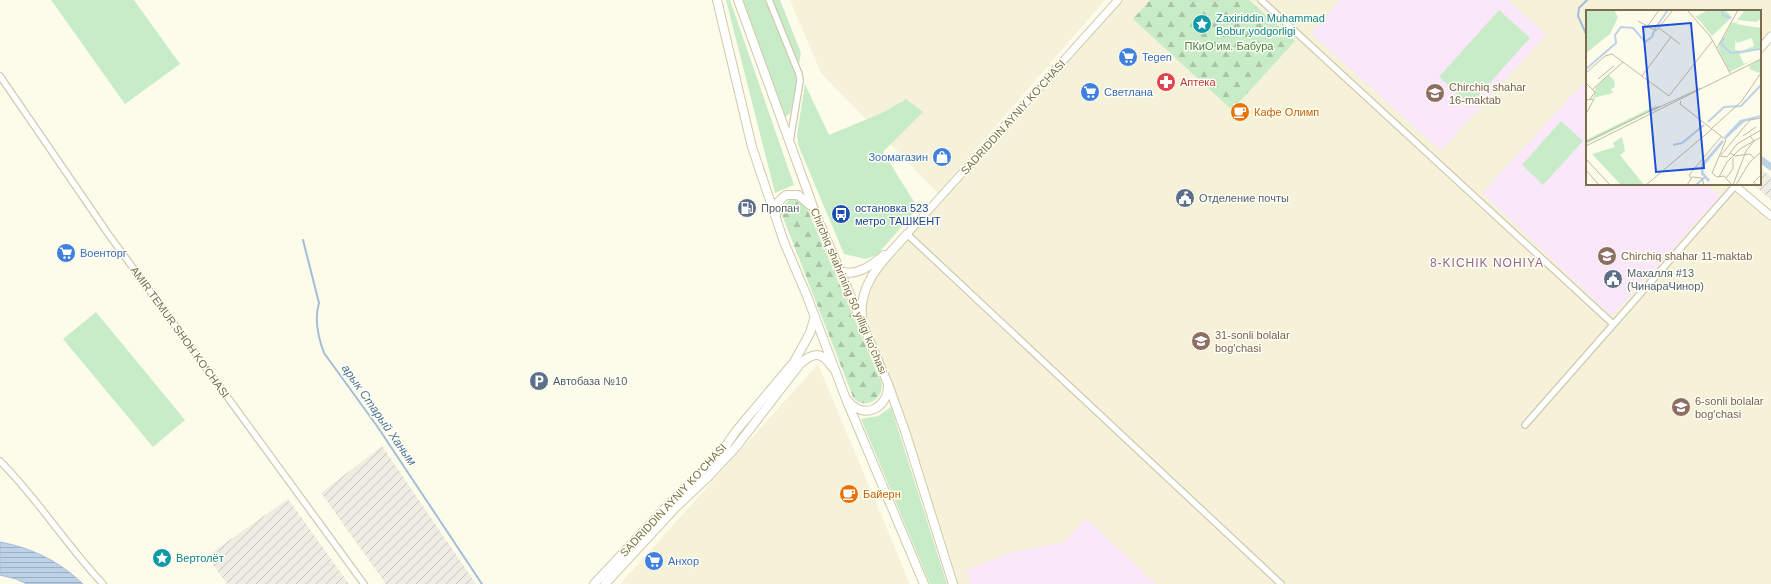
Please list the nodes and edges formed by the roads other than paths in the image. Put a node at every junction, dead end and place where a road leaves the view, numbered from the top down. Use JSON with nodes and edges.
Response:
{"nodes":[{"id":1,"x":717,"y":0,"type":"edge"},
{"id":2,"x":738,"y":0,"type":"edge"},
{"id":3,"x":769,"y":0,"type":"edge"},
{"id":4,"x":1118,"y":0,"type":"edge"},
{"id":5,"x":1261,"y":0,"type":"edge"},
{"id":6,"x":1770,"y":40,"type":"edge"},
{"id":7,"x":1761,"y":48,"type":"edge"},
{"id":8,"x":0,"y":76,"type":"edge"},
{"id":9,"x":789,"y":143,"type":"junction"},
{"id":10,"x":1734,"y":185,"type":"edge"},
{"id":11,"x":815,"y":212,"type":"junction"},
{"id":12,"x":1771,"y":216,"type":"edge"},
{"id":13,"x":779,"y":226,"type":"junction"},
{"id":14,"x":907,"y":234,"type":"junction"},
{"id":15,"x":839,"y":270,"type":"junction"},
{"id":16,"x":815,"y":315,"type":"junction"},
{"id":17,"x":1613,"y":324,"type":"junction"},
{"id":18,"x":864,"y":327,"type":"junction"},
{"id":19,"x":838,"y":376,"type":"junction"},
{"id":20,"x":888,"y":384,"type":"junction"},
{"id":21,"x":846,"y":399,"type":"junction"},
{"id":22,"x":1525,"y":425,"type":"dead end"},
{"id":23,"x":0,"y":461,"type":"edge"},
{"id":24,"x":103,"y":584,"type":"edge"},
{"id":25,"x":364,"y":584,"type":"edge"},
{"id":26,"x":594,"y":584,"type":"edge"},
{"id":27,"x":605,"y":584,"type":"edge"},
{"id":28,"x":924,"y":584,"type":"edge"},
{"id":29,"x":953,"y":584,"type":"edge"},
{"id":30,"x":1281,"y":584,"type":"edge"}],
"edges":[{"from":1,"to":13,"type":"main road"},
{"from":2,"to":9,"type":"main road","name":"Chirchiq shahrining 50 yilligi koʻchasi"},
{"from":3,"to":9,"type":"street"},
{"from":4,"to":14,"type":"street","name":"SADRIDDIN AYNIY KO‘CHASI"},
{"from":5,"to":17,"type":"street"},
{"from":6,"to":7,"type":"street"},
{"from":8,"to":25,"type":"street","name":"AMIR TEMUR SHOH KO‘CHASI"},
{"from":9,"to":11,"type":"main road","name":"Chirchiq shahrining 50 yilligi koʻchasi"},
{"from":10,"to":12,"type":"street"},
{"from":10,"to":17,"type":"street"},
{"from":11,"to":13,"type":"main road"},
{"from":11,"to":15,"type":"main road","name":"Chirchiq shahrining 50 yilligi koʻchasi"},
{"from":13,"to":16,"type":"main road"},
{"from":14,"to":15,"type":"main road"},
{"from":14,"to":18,"type":"main road"},
{"from":14,"to":30,"type":"street"},
{"from":15,"to":18,"type":"main road","name":"Chirchiq shahrining 50 yilligi koʻchasi"},
{"from":16,"to":19,"type":"main road"},
{"from":16,"to":26,"type":"main road","name":"SADRIDDIN AYNIY KO‘CHASI"},
{"from":17,"to":22,"type":"street"},
{"from":18,"to":20,"type":"main road","name":"Chirchiq shahrining 50 yilligi koʻchasi"},
{"from":19,"to":21,"type":"main road"},
{"from":19,"to":27,"type":"main road","name":"SADRIDDIN AYNIY KO‘CHASI"},
{"from":20,"to":21,"type":"main road"},
{"from":20,"to":29,"type":"main road","name":"Chirchiq shahrining 50 yilligi koʻchasi"},
{"from":21,"to":28,"type":"main road"},
{"from":23,"to":24,"type":"street"}]}
